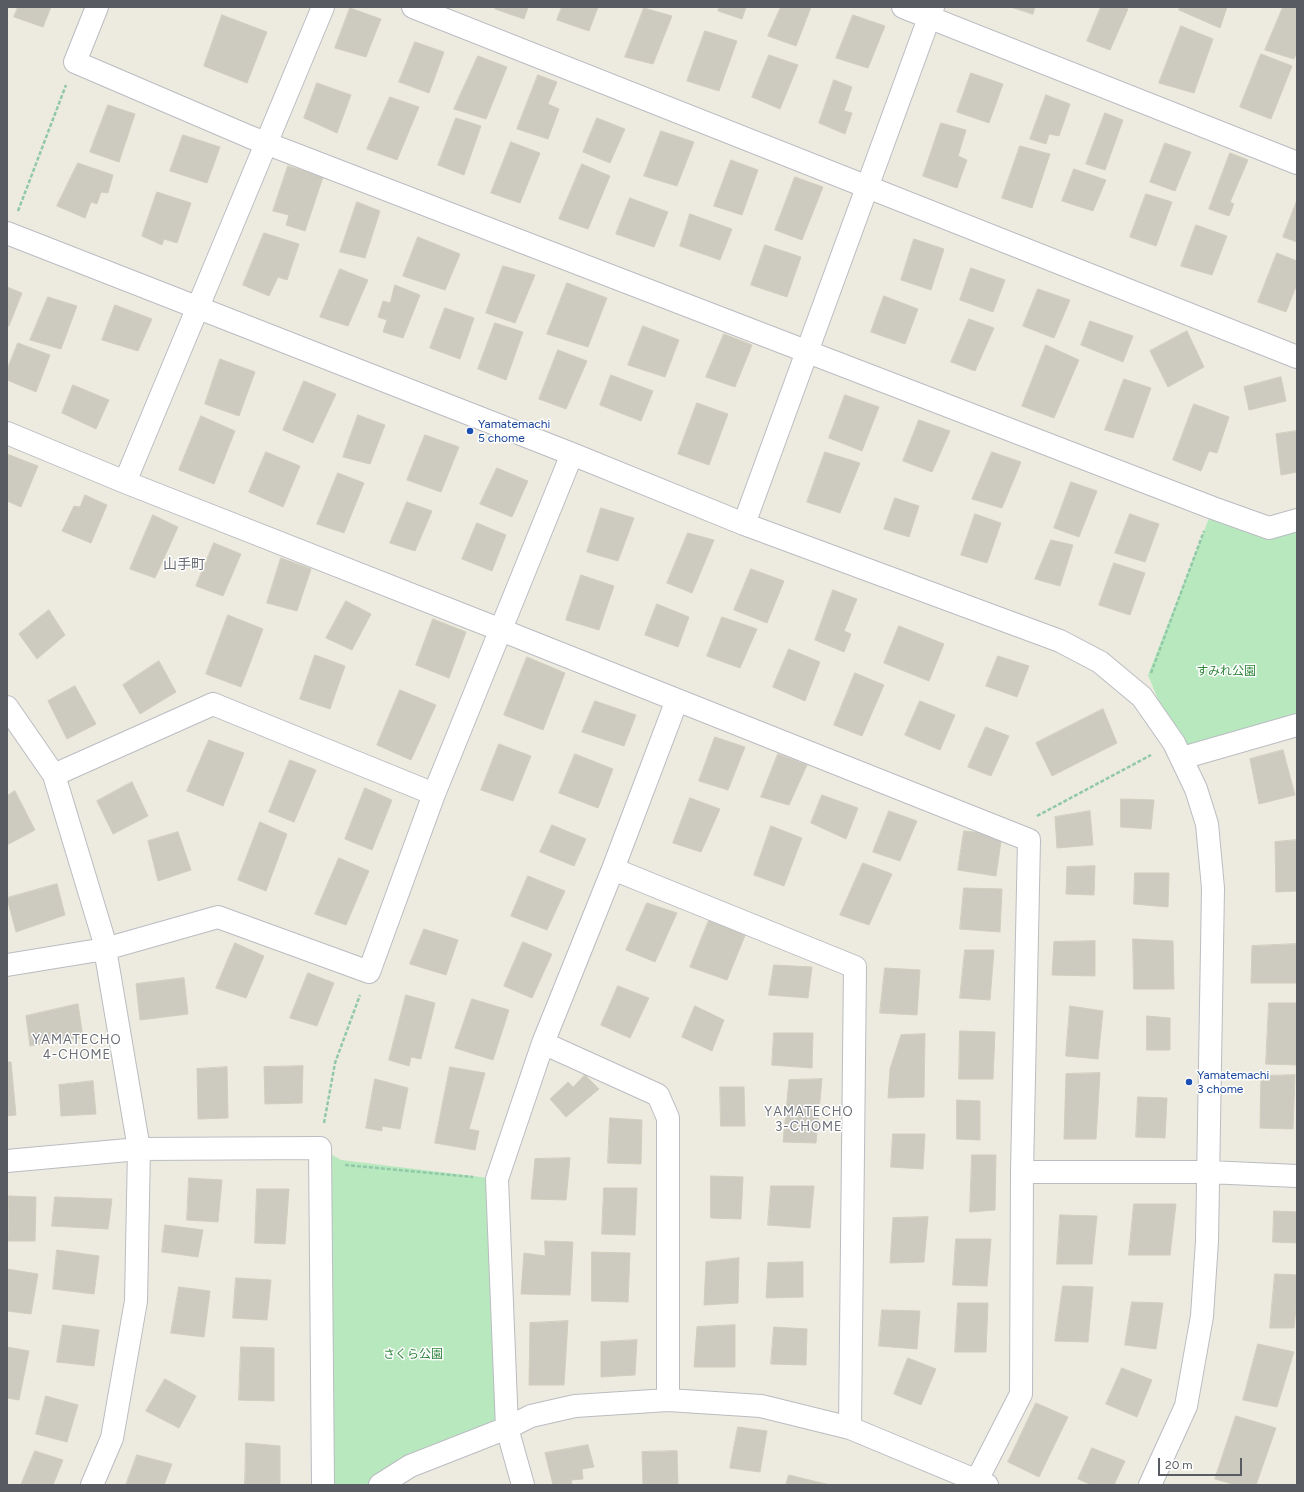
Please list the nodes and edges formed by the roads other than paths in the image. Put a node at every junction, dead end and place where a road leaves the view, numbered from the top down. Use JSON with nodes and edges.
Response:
{"nodes":[{"id":1,"x":97,"y":7,"type":"edge"},
{"id":2,"x":323,"y":7,"type":"edge"},
{"id":3,"x":413,"y":7,"type":"edge"},
{"id":4,"x":903,"y":7,"type":"edge"},
{"id":5,"x":932,"y":12,"type":"edge"},
{"id":6,"x":266,"y":143,"type":"junction"},
{"id":7,"x":1297,"y":163,"type":"edge"},
{"id":8,"x":867,"y":187,"type":"junction"},
{"id":9,"x":8,"y":234,"type":"edge"},
{"id":10,"x":197,"y":308,"type":"junction"},
{"id":11,"x":807,"y":351,"type":"junction"},
{"id":12,"x":1297,"y":357,"type":"edge"},
{"id":13,"x":7,"y":433,"type":"edge"},
{"id":14,"x":572,"y":454,"type":"junction"},
{"id":15,"x":125,"y":482,"type":"junction"},
{"id":16,"x":1297,"y":520,"type":"edge"},
{"id":17,"x":744,"y":524,"type":"junction"},
{"id":18,"x":501,"y":630,"type":"junction"},
{"id":19,"x":677,"y":700,"type":"junction"},
{"id":20,"x":7,"y":707,"type":"edge"},
{"id":21,"x":1297,"y":725,"type":"edge"},
{"id":22,"x":1178,"y":750,"type":"junction"},
{"id":23,"x":54,"y":775,"type":"junction"},
{"id":24,"x":434,"y":794,"type":"junction"},
{"id":25,"x":613,"y":869,"type":"junction"},
{"id":26,"x":105,"y":949,"type":"junction"},
{"id":27,"x":7,"y":965,"type":"edge"},
{"id":28,"x":543,"y":1043,"type":"junction"},
{"id":29,"x":139,"y":1149,"type":"junction"},
{"id":30,"x":7,"y":1161,"type":"edge"},
{"id":31,"x":1022,"y":1172,"type":"junction"},
{"id":32,"x":1208,"y":1172,"type":"junction"},
{"id":33,"x":1297,"y":1176,"type":"edge"},
{"id":34,"x":668,"y":1400,"type":"junction"},
{"id":35,"x":506,"y":1428,"type":"junction"},
{"id":36,"x":850,"y":1428,"type":"junction"},
{"id":37,"x":982,"y":1483,"type":"edge"},
{"id":38,"x":92,"y":1485,"type":"edge"},
{"id":39,"x":323,"y":1485,"type":"edge"},
{"id":40,"x":380,"y":1485,"type":"edge"},
{"id":41,"x":523,"y":1485,"type":"edge"},
{"id":42,"x":1150,"y":1485,"type":"edge"}],
"edges":[{"from":1,"to":6,"type":"street"},
{"from":2,"to":6,"type":"street"},
{"from":3,"to":8,"type":"street"},
{"from":4,"to":5,"type":"street"},
{"from":5,"to":7,"type":"street"},
{"from":5,"to":8,"type":"street"},
{"from":6,"to":10,"type":"street"},
{"from":6,"to":11,"type":"street"},
{"from":8,"to":11,"type":"street"},
{"from":8,"to":12,"type":"street"},
{"from":9,"to":10,"type":"street"},
{"from":10,"to":14,"type":"street"},
{"from":10,"to":15,"type":"street"},
{"from":11,"to":16,"type":"street"},
{"from":11,"to":17,"type":"street"},
{"from":13,"to":15,"type":"street"},
{"from":14,"to":17,"type":"street"},
{"from":14,"to":18,"type":"street"},
{"from":15,"to":18,"type":"street"},
{"from":17,"to":22,"type":"street"},
{"from":18,"to":19,"type":"street"},
{"from":18,"to":24,"type":"street"},
{"from":19,"to":25,"type":"street"},
{"from":19,"to":31,"type":"street"},
{"from":20,"to":23,"type":"street"},
{"from":21,"to":22,"type":"street"},
{"from":22,"to":32,"type":"street"},
{"from":23,"to":24,"type":"street"},
{"from":23,"to":26,"type":"street"},
{"from":24,"to":26,"type":"street"},
{"from":25,"to":28,"type":"street"},
{"from":25,"to":36,"type":"street"},
{"from":26,"to":27,"type":"street"},
{"from":26,"to":29,"type":"street"},
{"from":28,"to":34,"type":"street"},
{"from":28,"to":35,"type":"street"},
{"from":29,"to":30,"type":"street"},
{"from":29,"to":38,"type":"street"},
{"from":29,"to":39,"type":"street"},
{"from":31,"to":32,"type":"street"},
{"from":31,"to":37,"type":"street"},
{"from":32,"to":33,"type":"street"},
{"from":32,"to":42,"type":"street"},
{"from":34,"to":35,"type":"street"},
{"from":34,"to":36,"type":"street"},
{"from":35,"to":40,"type":"street"},
{"from":35,"to":41,"type":"street"},
{"from":36,"to":37,"type":"street"}]}
